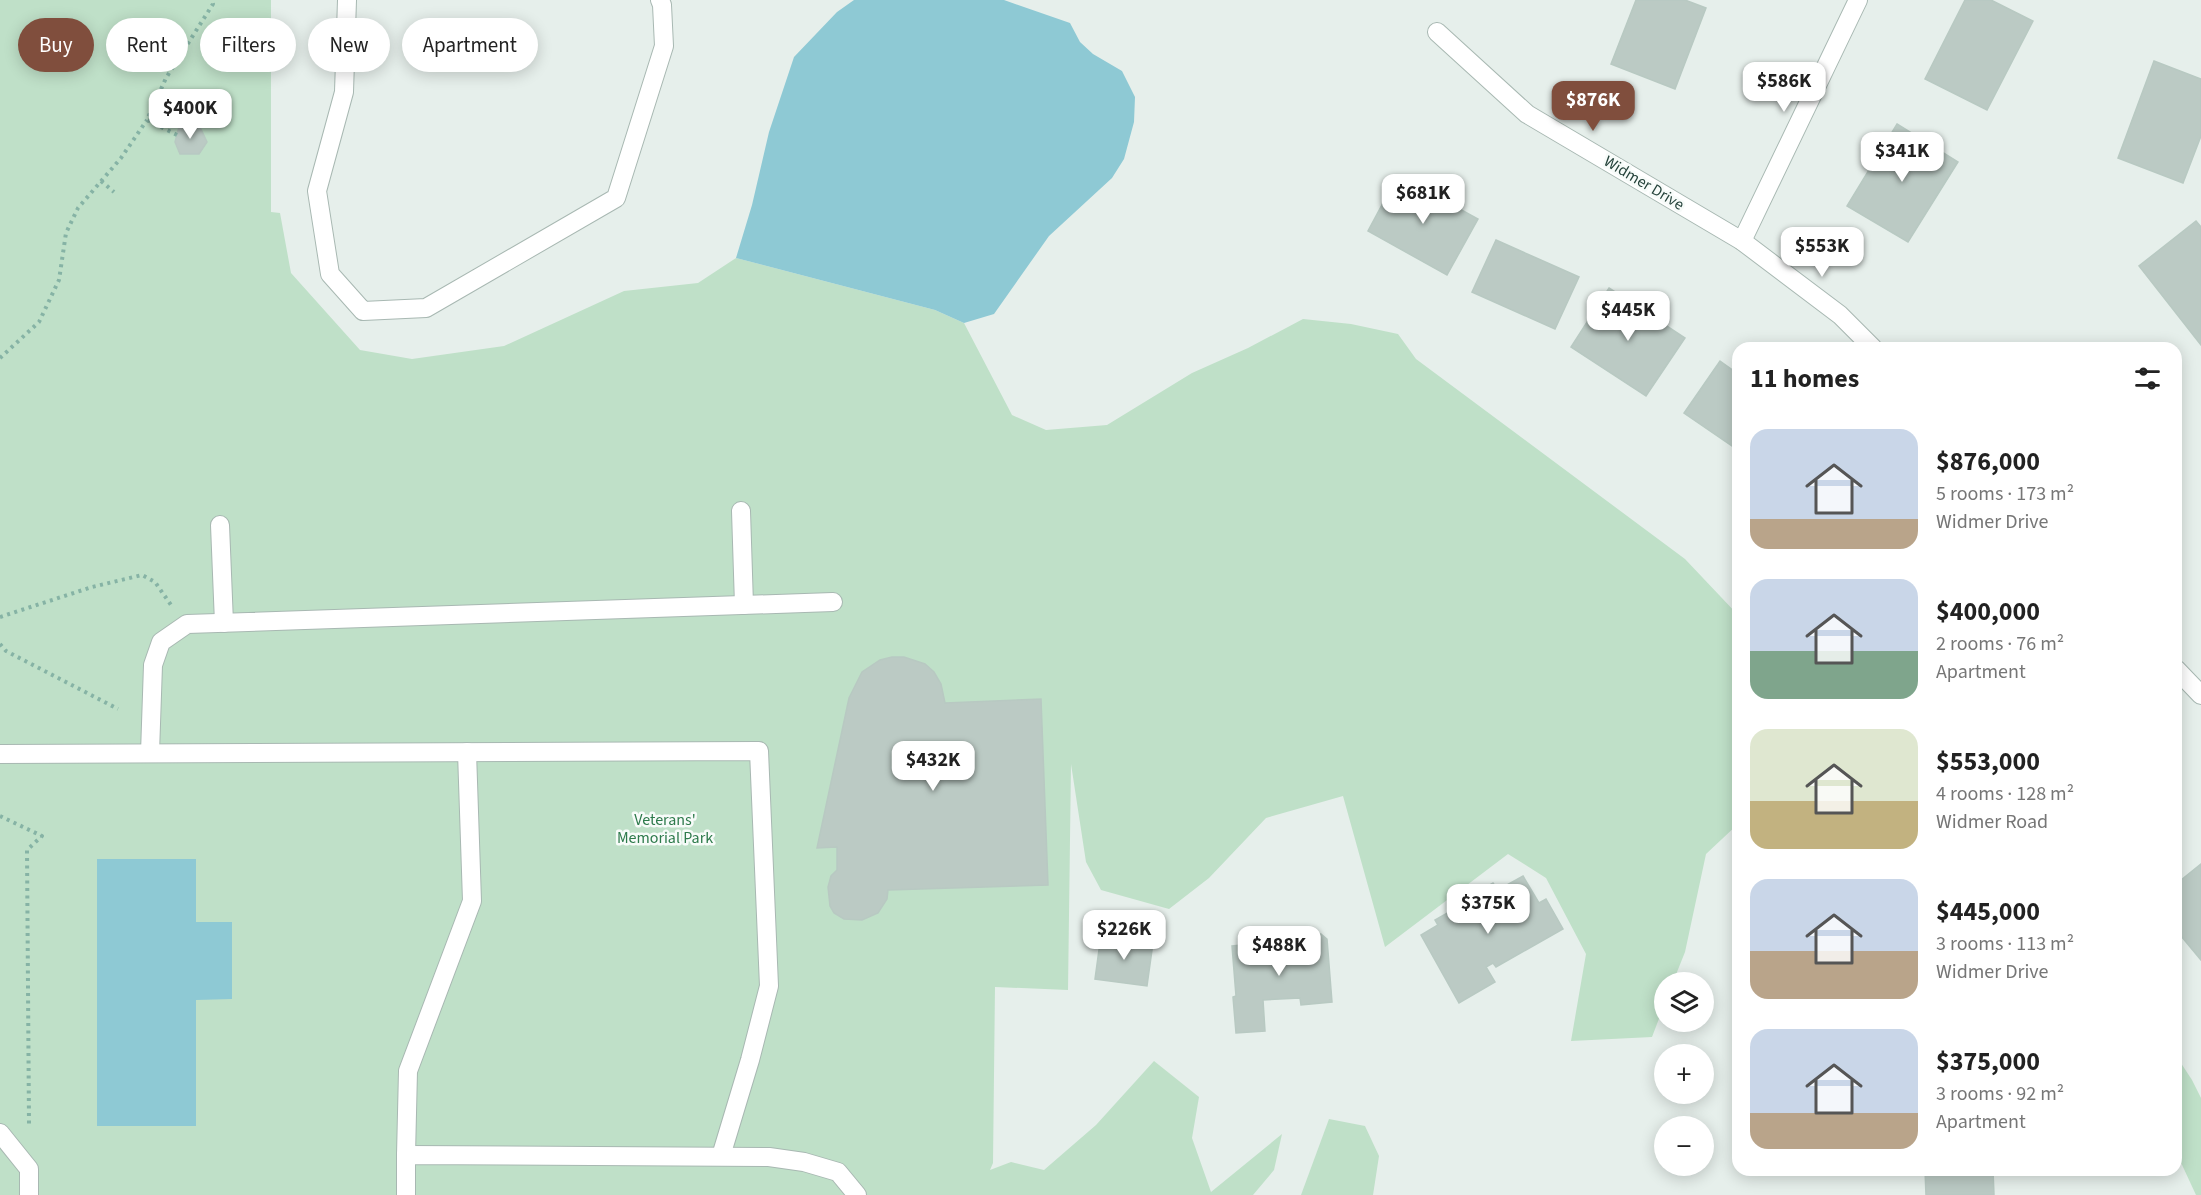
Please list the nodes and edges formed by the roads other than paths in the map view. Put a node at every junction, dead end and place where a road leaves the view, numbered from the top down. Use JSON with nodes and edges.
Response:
{"nodes":[{"id":1,"x":347,"y":0,"type":"edge"},
{"id":2,"x":660,"y":0,"type":"edge"},
{"id":3,"x":1858,"y":0,"type":"edge"},
{"id":4,"x":1437,"y":32,"type":"dead end"},
{"id":5,"x":1742,"y":241,"type":"junction"},
{"id":6,"x":1867,"y":342,"type":"edge"},
{"id":7,"x":741,"y":511,"type":"dead end"},
{"id":8,"x":220,"y":525,"type":"dead end"},
{"id":9,"x":833,"y":602,"type":"dead end"},
{"id":10,"x":744,"y":605,"type":"junction"},
{"id":11,"x":225,"y":623,"type":"junction"},
{"id":12,"x":2182,"y":675,"type":"edge"},
{"id":13,"x":2201,"y":695,"type":"edge"},
{"id":14,"x":467,"y":752,"type":"junction"},
{"id":15,"x":150,"y":753,"type":"junction"},
{"id":16,"x":0,"y":754,"type":"edge"},
{"id":17,"x":0,"y":1133,"type":"edge"},
{"id":18,"x":406,"y":1155,"type":"junction"},
{"id":19,"x":721,"y":1156,"type":"junction"},
{"id":20,"x":29,"y":1195,"type":"edge"},
{"id":21,"x":406,"y":1195,"type":"edge"},
{"id":22,"x":858,"y":1195,"type":"edge"}],
"edges":[{"from":1,"to":2,"type":"street"},
{"from":3,"to":5,"type":"street"},
{"from":4,"to":5,"type":"street","name":"Widmer Drive"},
{"from":5,"to":6,"type":"street","name":"Widmer Drive"},
{"from":7,"to":10,"type":"street"},
{"from":8,"to":11,"type":"street"},
{"from":9,"to":10,"type":"street"},
{"from":10,"to":11,"type":"street"},
{"from":11,"to":15,"type":"street"},
{"from":12,"to":13,"type":"street"},
{"from":14,"to":15,"type":"street"},
{"from":14,"to":18,"type":"street"},
{"from":14,"to":19,"type":"street"},
{"from":15,"to":16,"type":"street"},
{"from":17,"to":20,"type":"street"},
{"from":18,"to":19,"type":"street"},
{"from":18,"to":21,"type":"street"},
{"from":19,"to":22,"type":"street"}]}
